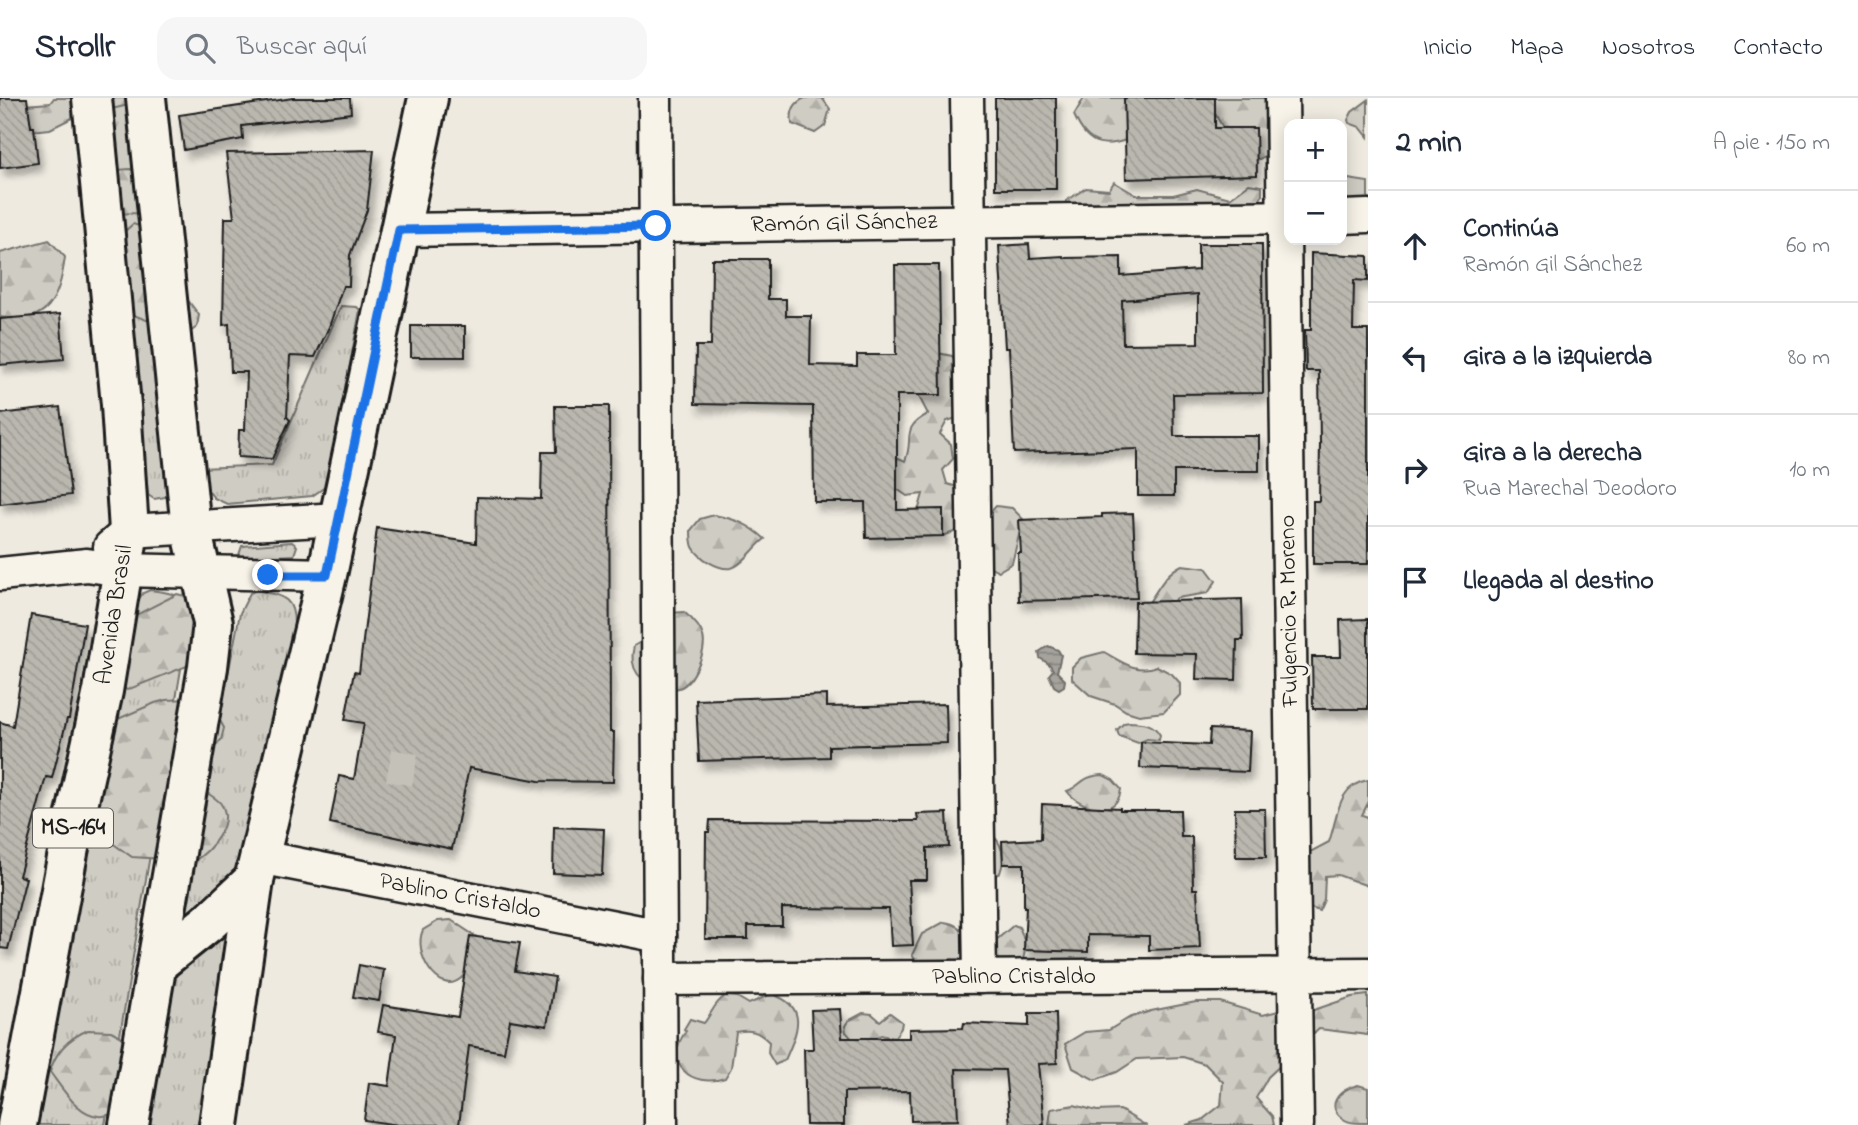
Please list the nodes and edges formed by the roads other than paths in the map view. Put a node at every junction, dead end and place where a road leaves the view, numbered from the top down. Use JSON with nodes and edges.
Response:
{"nodes":[{"id":1,"x":92,"y":98,"type":"edge"},
{"id":2,"x":146,"y":98,"type":"edge"},
{"id":3,"x":428,"y":98,"type":"edge"},
{"id":4,"x":655,"y":98,"type":"edge"},
{"id":5,"x":967,"y":98,"type":"edge"},
{"id":6,"x":1282,"y":98,"type":"edge"},
{"id":7,"x":1286,"y":182,"type":"edge"},
{"id":8,"x":1368,"y":216,"type":"edge"},
{"id":9,"x":1284,"y":217,"type":"edge"},
{"id":10,"x":1347,"y":217,"type":"edge"},
{"id":11,"x":969,"y":222,"type":"junction"},
{"id":12,"x":656,"y":226,"type":"junction"},
{"id":13,"x":399,"y":230,"type":"junction"},
{"id":14,"x":1287,"y":245,"type":"edge"},
{"id":15,"x":339,"y":519,"type":"junction"},
{"id":16,"x":191,"y":528,"type":"junction"},
{"id":17,"x":129,"y":531,"type":"junction"},
{"id":18,"x":105,"y":567,"type":"junction"},
{"id":19,"x":203,"y":573,"type":"junction"},
{"id":20,"x":0,"y":575,"type":"edge"},
{"id":21,"x":327,"y":575,"type":"junction"},
{"id":22,"x":257,"y":868,"type":"junction"},
{"id":23,"x":660,"y":936,"type":"junction"},
{"id":24,"x":158,"y":963,"type":"junction"},
{"id":25,"x":1368,"y":974,"type":"edge"},
{"id":26,"x":1295,"y":975,"type":"junction"},
{"id":27,"x":980,"y":977,"type":"junction"},
{"id":28,"x":660,"y":979,"type":"junction"},
{"id":29,"x":17,"y":1125,"type":"edge"},
{"id":30,"x":129,"y":1125,"type":"edge"},
{"id":31,"x":219,"y":1125,"type":"edge"},
{"id":32,"x":661,"y":1125,"type":"edge"},
{"id":33,"x":1297,"y":1125,"type":"edge"}],
"edges":[{"from":1,"to":17,"type":"main road","name":"Avenida Brasil","number":"MS-164"},
{"from":2,"to":16,"type":"main road"},
{"from":3,"to":13,"type":"main road"},
{"from":4,"to":12,"type":"street"},
{"from":5,"to":11,"type":"street"},
{"from":6,"to":7,"type":"street","name":"Fulgencio R. Moreno"},
{"from":8,"to":10,"type":"street"},
{"from":9,"to":11,"type":"street","name":"Ramón Gil Sánchez"},
{"from":11,"to":12,"type":"street","name":"Ramón Gil Sánchez"},
{"from":11,"to":27,"type":"street"},
{"from":12,"to":13,"type":"street","name":"Ramón Gil Sánchez"},
{"from":12,"to":23,"type":"street"},
{"from":13,"to":15,"type":"main road"},
{"from":14,"to":26,"type":"street","name":"Fulgencio R. Moreno"},
{"from":15,"to":16,"type":"street"},
{"from":15,"to":21,"type":"main road"},
{"from":16,"to":17,"type":"street"},
{"from":16,"to":19,"type":"main road"},
{"from":17,"to":18,"type":"main road","name":"Avenida Brasil","number":"MS-164"},
{"from":18,"to":19,"type":"street"},
{"from":18,"to":20,"type":"street"},
{"from":18,"to":29,"type":"main road","name":"Avenida Brasil","number":"MS-164"},
{"from":19,"to":21,"type":"street"},
{"from":19,"to":24,"type":"main road"},
{"from":21,"to":22,"type":"main road"},
{"from":22,"to":23,"type":"street","name":"Pablino Cristaldo"},
{"from":22,"to":24,"type":"main road"},
{"from":22,"to":31,"type":"main road"},
{"from":23,"to":28,"type":"street"},
{"from":24,"to":30,"type":"main road"},
{"from":25,"to":26,"type":"street","name":"Pablino Cristaldo"},
{"from":26,"to":27,"type":"street","name":"Pablino Cristaldo"},
{"from":26,"to":33,"type":"street","name":"Fulgencio R. Moreno"},
{"from":27,"to":28,"type":"street","name":"Pablino Cristaldo"},
{"from":28,"to":32,"type":"street"}]}
